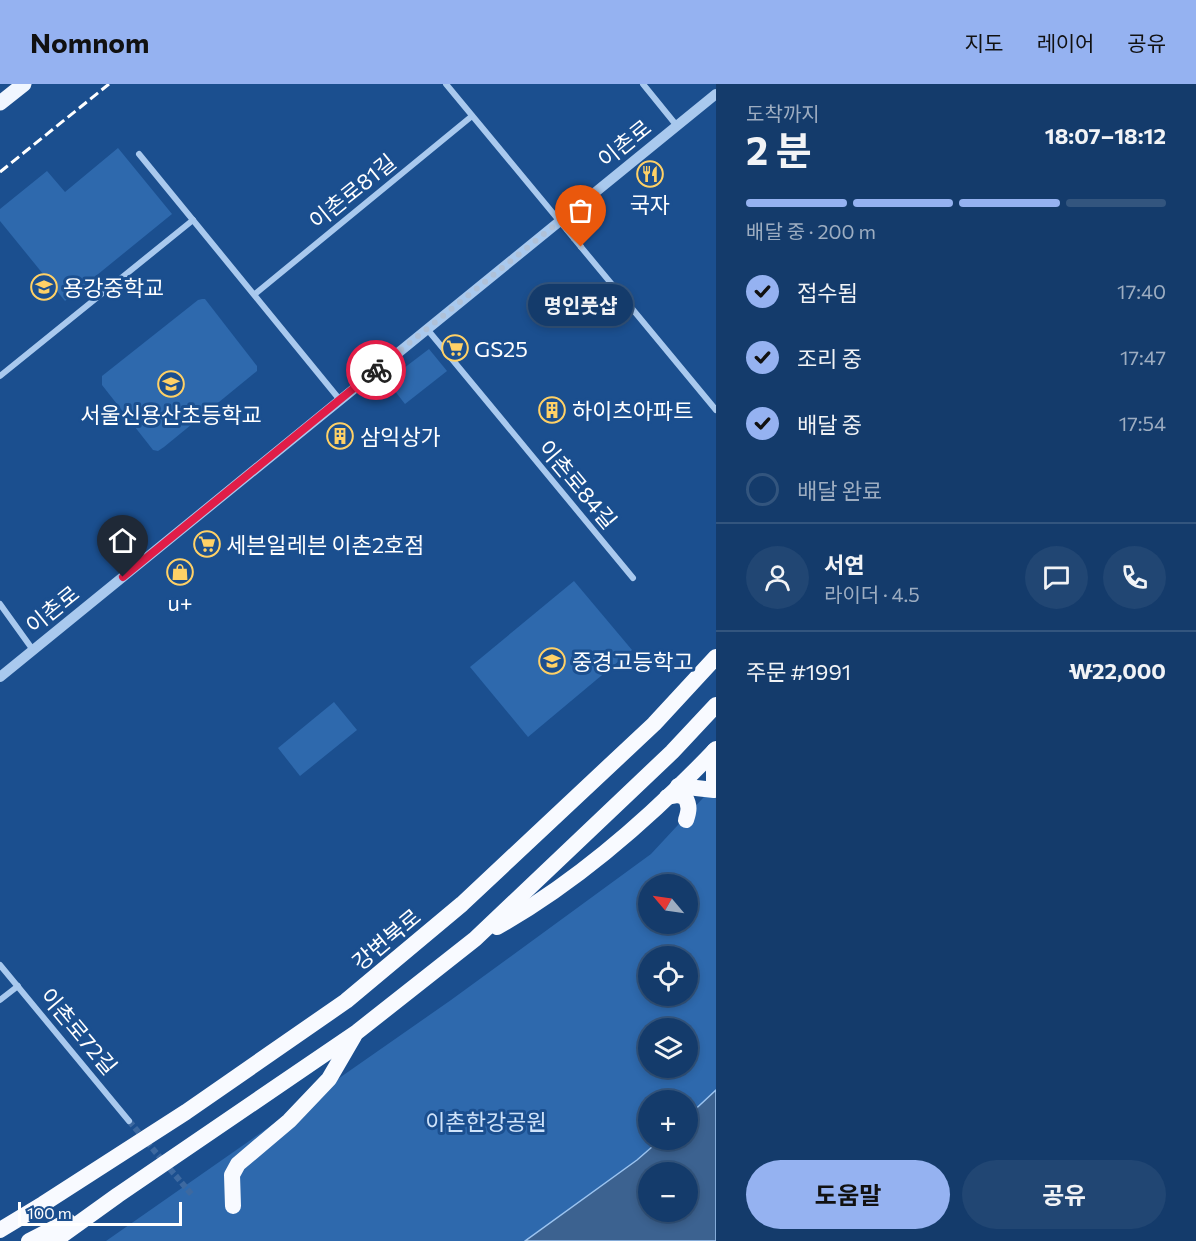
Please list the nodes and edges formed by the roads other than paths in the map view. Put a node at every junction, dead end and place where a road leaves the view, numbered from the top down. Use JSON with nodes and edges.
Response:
{"nodes":[{"id":1,"x":24,"y":84,"type":"edge"},
{"id":2,"x":446,"y":84,"type":"edge"},
{"id":3,"x":643,"y":84,"type":"edge"},
{"id":4,"x":716,"y":95,"type":"edge"},
{"id":5,"x":0,"y":103,"type":"edge"},
{"id":6,"x":472,"y":116,"type":"junction"},
{"id":7,"x":677,"y":126,"type":"junction"},
{"id":8,"x":139,"y":154,"type":"dead end"},
{"id":9,"x":193,"y":220,"type":"junction"},
{"id":10,"x":560,"y":221,"type":"junction"},
{"id":11,"x":255,"y":294,"type":"junction"},
{"id":12,"x":427,"y":329,"type":"junction"},
{"id":13,"x":0,"y":376,"type":"edge"},
{"id":14,"x":340,"y":400,"type":"junction"},
{"id":15,"x":716,"y":410,"type":"edge"},
{"id":16,"x":633,"y":578,"type":"dead end"},
{"id":17,"x":0,"y":604,"type":"edge"},
{"id":18,"x":33,"y":650,"type":"junction"},
{"id":19,"x":716,"y":657,"type":"edge"},
{"id":20,"x":0,"y":677,"type":"edge"},
{"id":21,"x":716,"y":705,"type":"edge"},
{"id":22,"x":715,"y":750,"type":"edge"},
{"id":23,"x":673,"y":791,"type":"junction"},
{"id":24,"x":687,"y":820,"type":"dead end"},
{"id":25,"x":475,"y":939,"type":"junction"},
{"id":26,"x":0,"y":964,"type":"edge"},
{"id":27,"x":18,"y":986,"type":"junction"},
{"id":28,"x":0,"y":1000,"type":"edge"},
{"id":29,"x":357,"y":1032,"type":"junction"},
{"id":30,"x":129,"y":1121,"type":"tunnel mouth"},
{"id":31,"x":118,"y":1195,"type":"junction"},
{"id":32,"x":43,"y":1204,"type":"junction"},
{"id":33,"x":233,"y":1206,"type":"dead end"},
{"id":34,"x":0,"y":1230,"type":"edge"},
{"id":35,"x":0,"y":1236,"type":"edge"},
{"id":36,"x":28,"y":1241,"type":"edge"},
{"id":37,"x":54,"y":1241,"type":"edge"}],
"edges":[{"from":1,"to":5,"type":"main road"},
{"from":2,"to":6,"type":"street"},
{"from":3,"to":7,"type":"street"},
{"from":4,"to":7,"type":"street","name":"이촌로"},
{"from":6,"to":10,"type":"street"},
{"from":6,"to":11,"type":"street","name":"이촌로81길"},
{"from":7,"to":10,"type":"street","name":"이촌로"},
{"from":8,"to":9,"type":"street"},
{"from":9,"to":11,"type":"street"},
{"from":9,"to":13,"type":"street"},
{"from":10,"to":12,"type":"street","name":"이촌로"},
{"from":10,"to":15,"type":"street"},
{"from":11,"to":14,"type":"street"},
{"from":12,"to":14,"type":"street","name":"이촌로"},
{"from":12,"to":16,"type":"street","name":"이촌로84길"},
{"from":14,"to":18,"type":"street","name":"이촌로"},
{"from":17,"to":18,"type":"street"},
{"from":18,"to":20,"type":"street","name":"이촌로"},
{"from":19,"to":32,"type":"highway","name":"강변북로"},
{"from":21,"to":25,"type":"highway"},
{"from":22,"to":23,"type":"highway"},
{"from":22,"to":23,"type":"highway"},
{"from":23,"to":24,"type":"highway"},
{"from":23,"to":25,"type":"highway"},
{"from":25,"to":29,"type":"highway"},
{"from":26,"to":27,"type":"street","name":"이촌로72길"},
{"from":27,"to":28,"type":"street"},
{"from":27,"to":30,"type":"street","name":"이촌로72길"},
{"from":29,"to":31,"type":"highway"},
{"from":29,"to":33,"type":"highway"},
{"from":31,"to":36,"type":"highway"},
{"from":31,"to":37,"type":"highway"},
{"from":32,"to":34,"type":"highway","name":"강변북로"},
{"from":32,"to":35,"type":"highway","name":"강변북로"}]}
